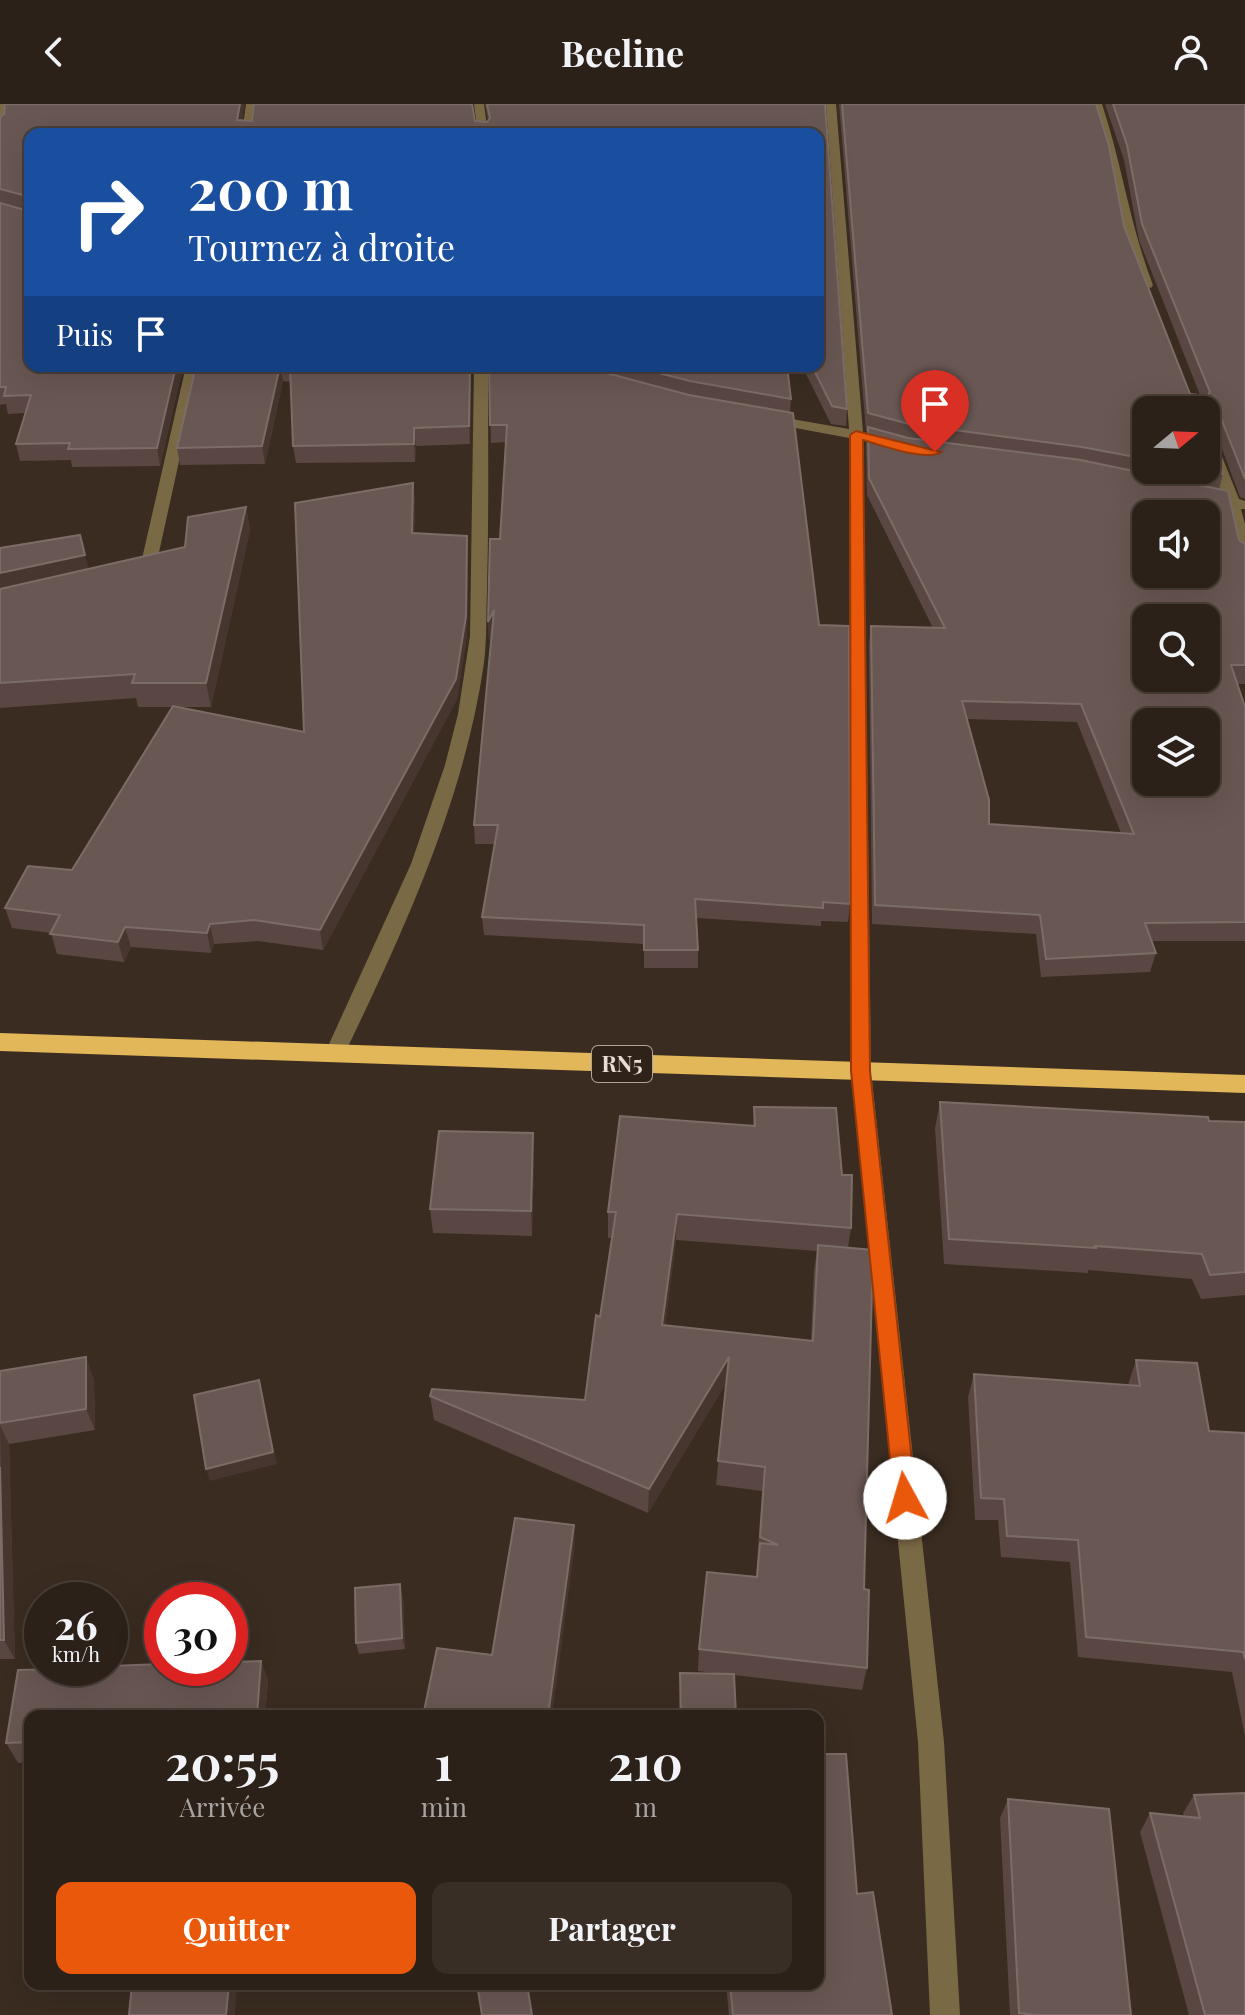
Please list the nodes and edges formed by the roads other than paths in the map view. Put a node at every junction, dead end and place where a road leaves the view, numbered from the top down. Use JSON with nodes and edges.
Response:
{"nodes":[{"id":1,"x":2,"y":104,"type":"edge"},
{"id":2,"x":251,"y":104,"type":"edge"},
{"id":3,"x":479,"y":104,"type":"edge"},
{"id":4,"x":831,"y":104,"type":"edge"},
{"id":5,"x":1097,"y":104,"type":"edge"},
{"id":6,"x":248,"y":128,"type":"edge"},
{"id":7,"x":482,"y":128,"type":"edge"},
{"id":8,"x":0,"y":129,"type":"edge"},
{"id":9,"x":1150,"y":292,"type":"edge"},
{"id":10,"x":192,"y":372,"type":"edge"},
{"id":11,"x":481,"y":372,"type":"edge"},
{"id":12,"x":750,"y":416,"type":"edge"},
{"id":13,"x":856,"y":435,"type":"junction"},
{"id":14,"x":881,"y":441,"type":"edge"},
{"id":15,"x":1220,"y":464,"type":"edge"},
{"id":16,"x":1187,"y":494,"type":"edge"},
{"id":17,"x":1239,"y":504,"type":"edge"},
{"id":18,"x":1245,"y":557,"type":"edge"},
{"id":19,"x":131,"y":578,"type":"edge"},
{"id":20,"x":0,"y":1042,"type":"edge"},
{"id":21,"x":334,"y":1055,"type":"junction"},
{"id":22,"x":861,"y":1071,"type":"junction"},
{"id":23,"x":1245,"y":1084,"type":"edge"},
{"id":24,"x":945,"y":2015,"type":"edge"}],
"edges":[{"from":1,"to":8,"type":"street"},
{"from":2,"to":6,"type":"street"},
{"from":3,"to":7,"type":"street"},
{"from":4,"to":13,"type":"street"},
{"from":5,"to":9,"type":"street"},
{"from":10,"to":19,"type":"street"},
{"from":11,"to":21,"type":"street"},
{"from":12,"to":13,"type":"street"},
{"from":13,"to":14,"type":"street"},
{"from":13,"to":22,"type":"street"},
{"from":15,"to":17,"type":"street"},
{"from":16,"to":17,"type":"street"},
{"from":17,"to":18,"type":"street"},
{"from":20,"to":21,"type":"highway","number":"RN5"},
{"from":21,"to":22,"type":"highway","number":"RN5"},
{"from":22,"to":23,"type":"highway","number":"RN5"},
{"from":22,"to":24,"type":"street"}]}
